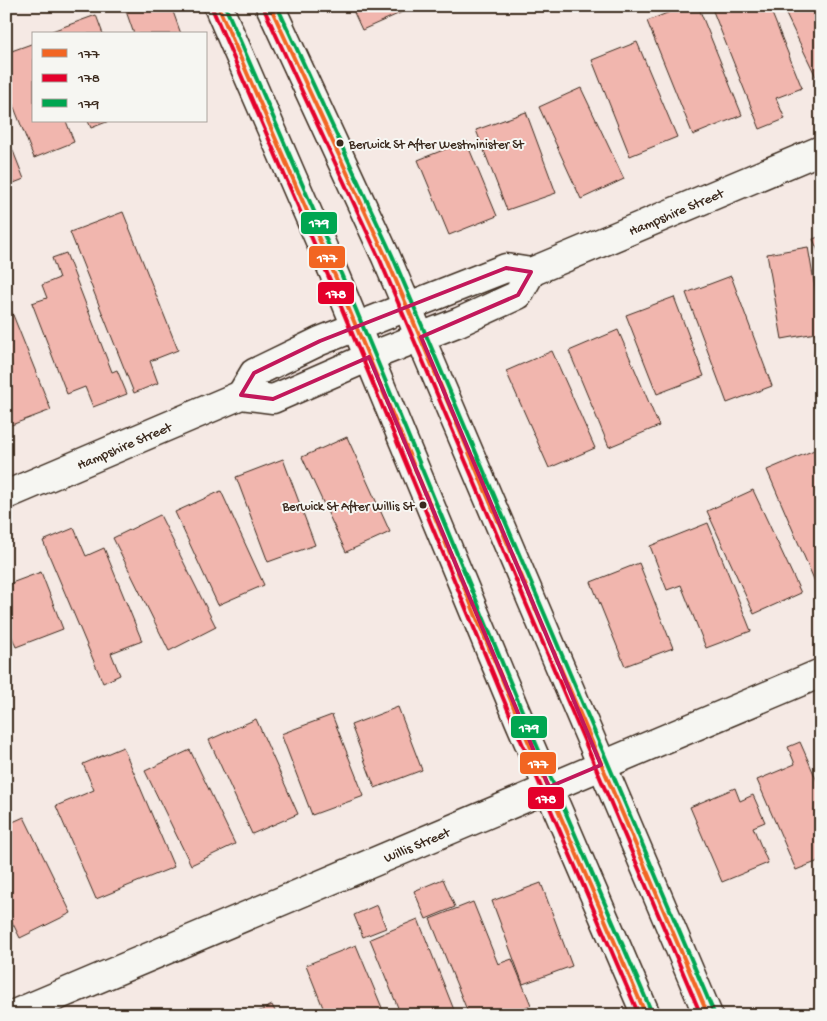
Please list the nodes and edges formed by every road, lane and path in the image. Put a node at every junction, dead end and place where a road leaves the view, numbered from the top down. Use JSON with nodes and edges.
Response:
{"nodes":[{"id":1,"x":218,"y":6,"type":"edge"},
{"id":2,"x":270,"y":6,"type":"edge"},
{"id":3,"x":821,"y":150,"type":"edge"},
{"id":4,"x":531,"y":272,"type":"junction"},
{"id":5,"x":408,"y":308,"type":"junction"},
{"id":6,"x":356,"y":327,"type":"junction"},
{"id":7,"x":421,"y":337,"type":"junction"},
{"id":8,"x":369,"y":357,"type":"junction"},
{"id":9,"x":241,"y":395,"type":"junction"},
{"id":10,"x":6,"y":495,"type":"edge"},
{"id":11,"x":821,"y":673,"type":"edge"},
{"id":12,"x":601,"y":765,"type":"junction"},
{"id":13,"x":549,"y":787,"type":"junction"},
{"id":14,"x":12,"y":1015,"type":"edge"},
{"id":15,"x":646,"y":1015,"type":"edge"},
{"id":16,"x":708,"y":1015,"type":"edge"}],
"edges":[{"from":1,"to":6,"type":"main road"},
{"from":2,"to":5,"type":"main road"},
{"from":3,"to":4,"type":"main road","name":"Hampshire Street"},
{"from":4,"to":5,"type":"main road"},
{"from":4,"to":7,"type":"main road"},
{"from":5,"to":6,"type":"main road"},
{"from":5,"to":7,"type":"main road"},
{"from":6,"to":8,"type":"main road"},
{"from":6,"to":9,"type":"main road"},
{"from":7,"to":8,"type":"main road"},
{"from":7,"to":12,"type":"main road"},
{"from":8,"to":9,"type":"main road"},
{"from":8,"to":13,"type":"main road"},
{"from":9,"to":10,"type":"main road","name":"Hampshire Street"},
{"from":11,"to":12,"type":"main road","name":"Willis Street"},
{"from":12,"to":13,"type":"main road","name":"Willis Street"},
{"from":12,"to":16,"type":"main road"},
{"from":13,"to":14,"type":"main road","name":"Willis Street"},
{"from":13,"to":15,"type":"main road"}]}
